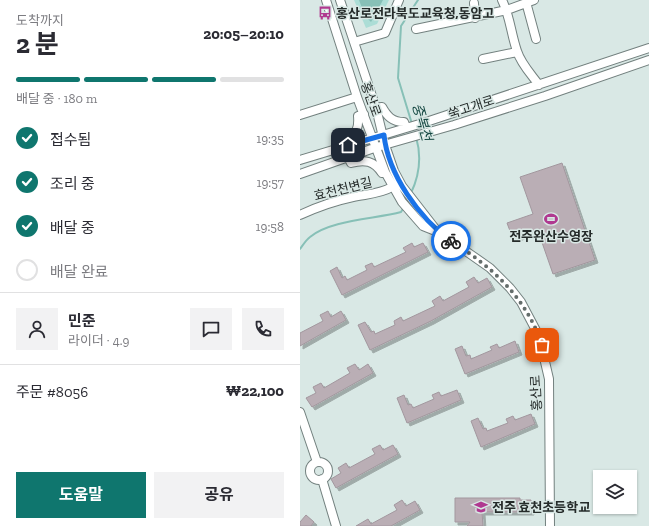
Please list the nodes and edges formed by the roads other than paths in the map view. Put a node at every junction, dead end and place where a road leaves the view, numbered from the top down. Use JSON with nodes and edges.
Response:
{"nodes":[{"id":1,"x":326,"y":0,"type":"edge"},
{"id":2,"x":340,"y":0,"type":"edge"},
{"id":3,"x":399,"y":0,"type":"edge"},
{"id":4,"x":502,"y":0,"type":"edge"},
{"id":5,"x":530,"y":1,"type":"edge"},
{"id":6,"x":474,"y":3,"type":"dead end"},
{"id":7,"x":507,"y":10,"type":"junction"},
{"id":8,"x":475,"y":18,"type":"junction"},
{"id":9,"x":416,"y":29,"type":"dead end"},
{"id":10,"x":536,"y":40,"type":"dead end"},
{"id":11,"x":354,"y":42,"type":"junction"},
{"id":12,"x":649,"y":48,"type":"edge"},
{"id":13,"x":517,"y":52,"type":"junction"},
{"id":14,"x":483,"y":59,"type":"dead end"},
{"id":15,"x":649,"y":60,"type":"edge"},
{"id":16,"x":539,"y":85,"type":"junction"},
{"id":17,"x":357,"y":97,"type":"junction"},
{"id":18,"x":376,"y":108,"type":"junction"},
{"id":19,"x":364,"y":114,"type":"junction"},
{"id":20,"x":300,"y":115,"type":"edge"},
{"id":21,"x":402,"y":126,"type":"junction"},
{"id":22,"x":384,"y":135,"type":"junction"},
{"id":23,"x":373,"y":138,"type":"junction"},
{"id":24,"x":348,"y":145,"type":"junction"},
{"id":25,"x":381,"y":146,"type":"junction"},
{"id":26,"x":348,"y":157,"type":"junction"},
{"id":27,"x":300,"y":160,"type":"edge"},
{"id":28,"x":385,"y":172,"type":"junction"},
{"id":29,"x":300,"y":174,"type":"edge"},
{"id":30,"x":397,"y":189,"type":"junction"},
{"id":31,"x":300,"y":215,"type":"edge"},
{"id":32,"x":438,"y":232,"type":"junction"},
{"id":33,"x":300,"y":412,"type":"edge"},
{"id":34,"x":317,"y":462,"type":"junction"},
{"id":35,"x":322,"y":480,"type":"junction"},
{"id":36,"x":336,"y":526,"type":"edge"},
{"id":37,"x":550,"y":526,"type":"edge"}],
"edges":[{"from":1,"to":17,"type":"street","name":"홍산로"},
{"from":2,"to":11,"type":"street","name":"홍산로"},
{"from":3,"to":11,"type":"street"},
{"from":4,"to":7,"type":"street"},
{"from":5,"to":7,"type":"street"},
{"from":5,"to":10,"type":"street"},
{"from":6,"to":8,"type":"street"},
{"from":7,"to":8,"type":"street"},
{"from":7,"to":13,"type":"street"},
{"from":8,"to":9,"type":"street"},
{"from":11,"to":18,"type":"street","name":"홍산로"},
{"from":12,"to":16,"type":"street","name":"쑥고개로"},
{"from":13,"to":14,"type":"street"},
{"from":13,"to":16,"type":"street"},
{"from":15,"to":25,"type":"street","name":"쑥고개로"},
{"from":16,"to":21,"type":"street","name":"쑥고개로"},
{"from":17,"to":19,"type":"street","name":"홍산로"},
{"from":17,"to":20,"type":"street"},
{"from":18,"to":21,"type":"street"},
{"from":18,"to":22,"type":"street","name":"홍산로"},
{"from":19,"to":23,"type":"street","name":"홍산로"},
{"from":19,"to":24,"type":"street"},
{"from":21,"to":22,"type":"street","name":"쑥고개로"},
{"from":22,"to":23,"type":"street","name":"쑥고개로"},
{"from":22,"to":25,"type":"street","name":"홍산로"},
{"from":23,"to":24,"type":"street","name":"쑥고개로"},
{"from":23,"to":25,"type":"street","name":"홍산로"},
{"from":24,"to":27,"type":"street","name":"쑥고개로"},
{"from":25,"to":26,"type":"street","name":"쑥고개로"},
{"from":25,"to":28,"type":"street","name":"홍산로"},
{"from":25,"to":30,"type":"street","name":"홍산로"},
{"from":26,"to":28,"type":"street"},
{"from":26,"to":29,"type":"street","name":"쑥고개로"},
{"from":28,"to":30,"type":"street","name":"홍산로"},
{"from":30,"to":31,"type":"street","name":"효천천변길"},
{"from":30,"to":32,"type":"street","name":"홍산로"},
{"from":30,"to":32,"type":"street","name":"홍산로"},
{"from":32,"to":37,"type":"street","name":"홍산로"},
{"from":33,"to":34,"type":"street"},
{"from":34,"to":35,"type":"street"},
{"from":34,"to":35,"type":"street"},
{"from":35,"to":36,"type":"street"}]}
